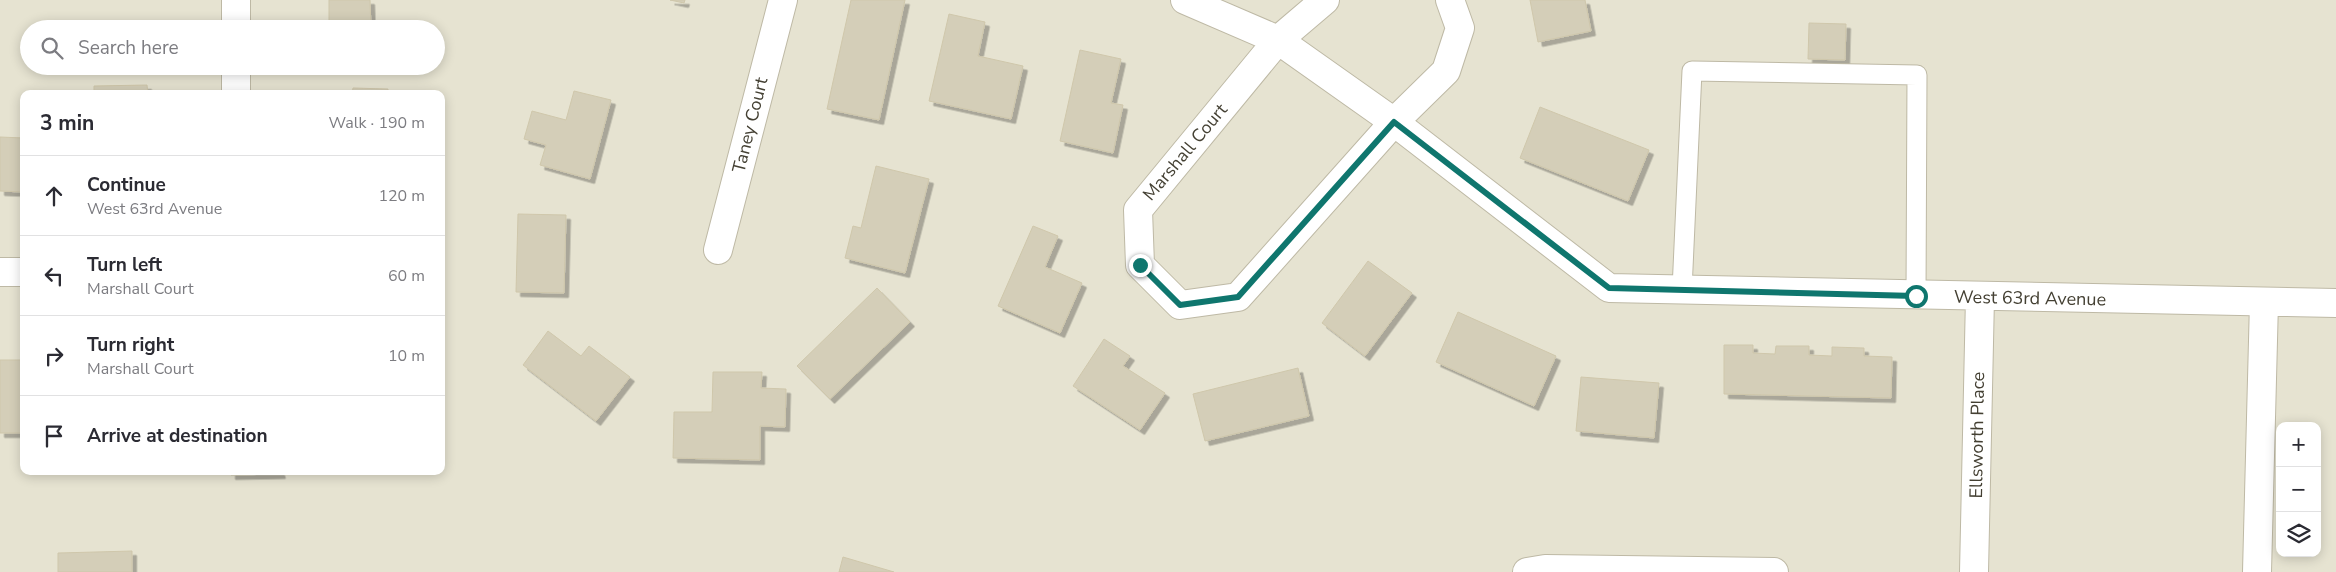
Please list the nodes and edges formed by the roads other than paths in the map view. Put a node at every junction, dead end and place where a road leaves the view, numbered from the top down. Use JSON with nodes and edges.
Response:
{"nodes":[{"id":1,"x":236,"y":0,"type":"edge"},
{"id":2,"x":783,"y":0,"type":"edge"},
{"id":3,"x":1185,"y":0,"type":"edge"},
{"id":4,"x":1325,"y":0,"type":"edge"},
{"id":5,"x":1450,"y":0,"type":"edge"},
{"id":6,"x":236,"y":20,"type":"edge"},
{"id":7,"x":1278,"y":40,"type":"junction"},
{"id":8,"x":236,"y":75,"type":"edge"},
{"id":9,"x":236,"y":90,"type":"edge"},
{"id":10,"x":1394,"y":122,"type":"junction"},
{"id":11,"x":718,"y":250,"type":"dead end"},
{"id":12,"x":0,"y":272,"type":"edge"},
{"id":13,"x":20,"y":272,"type":"edge"},
{"id":14,"x":1682,"y":290,"type":"junction"},
{"id":15,"x":1916,"y":296,"type":"junction"},
{"id":16,"x":1980,"y":297,"type":"junction"},
{"id":17,"x":2264,"y":302,"type":"junction"},
{"id":18,"x":2336,"y":303,"type":"edge"},
{"id":19,"x":1528,"y":572,"type":"edge"},
{"id":20,"x":1774,"y":572,"type":"edge"},
{"id":21,"x":1974,"y":572,"type":"edge"},
{"id":22,"x":2257,"y":572,"type":"edge"}],
"edges":[{"from":1,"to":6,"type":"street"},
{"from":2,"to":11,"type":"street","name":"Taney Court"},
{"from":3,"to":7,"type":"street","name":"West 63rd Avenue"},
{"from":4,"to":7,"type":"street","name":"Marshall Court"},
{"from":5,"to":10,"type":"street","name":"Marshall Court"},
{"from":7,"to":10,"type":"street","name":"West 63rd Avenue"},
{"from":7,"to":10,"type":"street","name":"Marshall Court"},
{"from":8,"to":9,"type":"street"},
{"from":10,"to":14,"type":"street","name":"West 63rd Avenue"},
{"from":12,"to":13,"type":"street"},
{"from":14,"to":15,"type":"street","name":"West 63rd Avenue"},
{"from":14,"to":15,"type":"lane"},
{"from":15,"to":16,"type":"street","name":"West 63rd Avenue"},
{"from":16,"to":17,"type":"street","name":"West 63rd Avenue"},
{"from":16,"to":21,"type":"street","name":"Ellsworth Place"},
{"from":17,"to":18,"type":"street","name":"West 63rd Avenue"},
{"from":17,"to":22,"type":"street"},
{"from":19,"to":20,"type":"street"}]}
